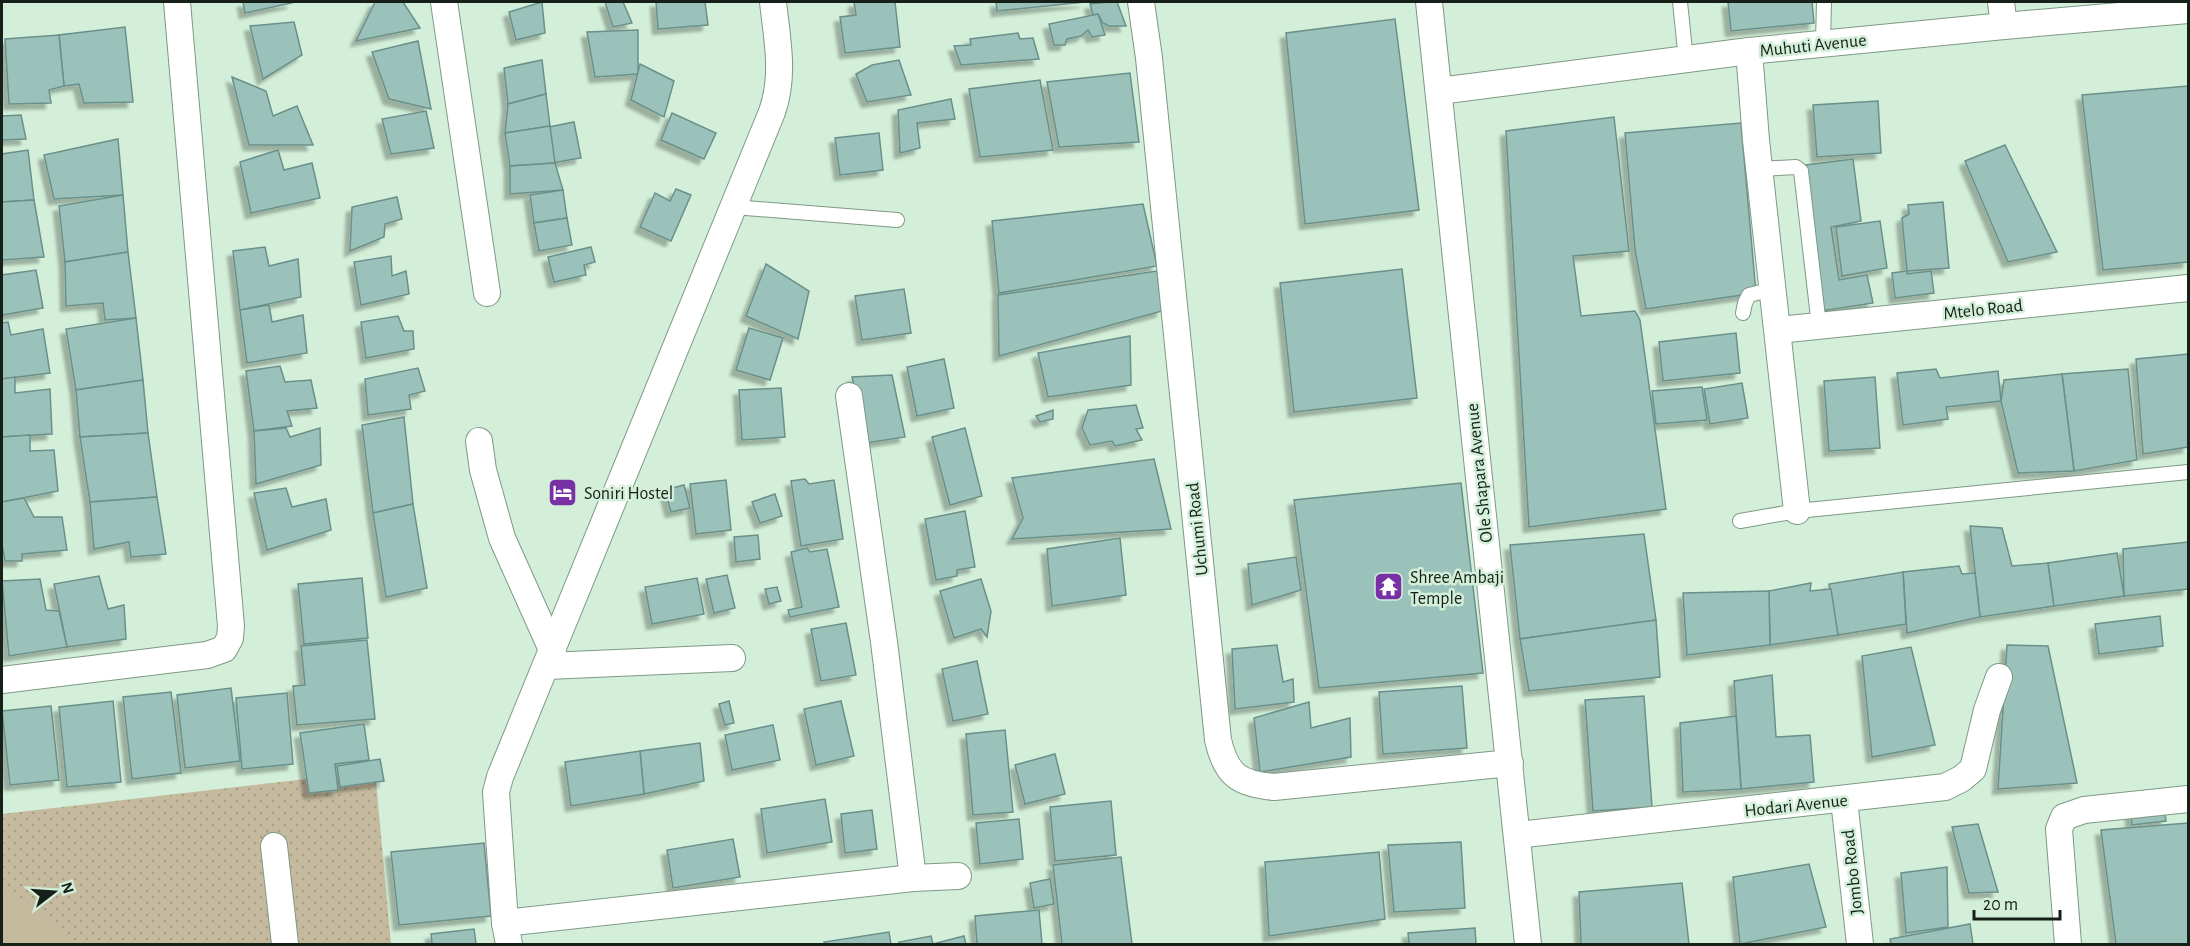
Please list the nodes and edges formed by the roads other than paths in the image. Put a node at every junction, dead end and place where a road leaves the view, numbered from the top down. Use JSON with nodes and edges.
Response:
{"nodes":[{"id":1,"x":177,"y":2,"type":"edge"},
{"id":2,"x":444,"y":2,"type":"edge"},
{"id":3,"x":773,"y":2,"type":"edge"},
{"id":4,"x":1141,"y":2,"type":"edge"},
{"id":5,"x":1429,"y":2,"type":"edge"},
{"id":6,"x":1680,"y":2,"type":"edge"},
{"id":7,"x":1824,"y":2,"type":"edge"},
{"id":8,"x":2142,"y":8,"type":"edge"},
{"id":9,"x":2188,"y":10,"type":"edge"},
{"id":10,"x":2003,"y":14,"type":"edge"},
{"id":11,"x":1823,"y":44,"type":"junction"},
{"id":12,"x":1749,"y":51,"type":"junction"},
{"id":13,"x":1686,"y":60,"type":"junction"},
{"id":14,"x":1439,"y":91,"type":"junction"},
{"id":15,"x":1759,"y":169,"type":"junction"},
{"id":16,"x":733,"y":207,"type":"junction"},
{"id":17,"x":897,"y":219,"type":"dead end"},
{"id":18,"x":2188,"y":288,"type":"edge"},
{"id":19,"x":1773,"y":289,"type":"junction"},
{"id":20,"x":487,"y":293,"type":"dead end"},
{"id":21,"x":1743,"y":313,"type":"dead end"},
{"id":22,"x":1819,"y":326,"type":"junction"},
{"id":23,"x":1778,"y":330,"type":"junction"},
{"id":24,"x":849,"y":396,"type":"dead end"},
{"id":25,"x":479,"y":441,"type":"dead end"},
{"id":26,"x":2188,"y":472,"type":"edge"},
{"id":27,"x":1797,"y":511,"type":"junction"},
{"id":28,"x":1740,"y":521,"type":"dead end"},
{"id":29,"x":732,"y":658,"type":"dead end"},
{"id":30,"x":550,"y":659,"type":"junction"},
{"id":31,"x":1999,"y":677,"type":"dead end"},
{"id":32,"x":2,"y":680,"type":"edge"},
{"id":33,"x":1510,"y":763,"type":"junction"},
{"id":34,"x":2188,"y":799,"type":"edge"},
{"id":35,"x":1844,"y":800,"type":"junction"},
{"id":36,"x":1517,"y":836,"type":"junction"},
{"id":37,"x":274,"y":846,"type":"dead end"},
{"id":38,"x":958,"y":876,"type":"dead end"},
{"id":39,"x":913,"y":879,"type":"junction"},
{"id":40,"x":507,"y":934,"type":"edge"},
{"id":41,"x":285,"y":945,"type":"edge"},
{"id":42,"x":1528,"y":945,"type":"edge"},
{"id":43,"x":1860,"y":945,"type":"edge"},
{"id":44,"x":2068,"y":945,"type":"edge"}],
"edges":[{"from":1,"to":32,"type":"street"},
{"from":2,"to":20,"type":"street"},
{"from":3,"to":16,"type":"street"},
{"from":4,"to":33,"type":"street","name":"Uchumi Road"},
{"from":5,"to":14,"type":"street","name":"Ole Shapara Avenue"},
{"from":6,"to":13,"type":"lane"},
{"from":7,"to":11,"type":"lane"},
{"from":8,"to":9,"type":"street","name":"Muhuti Avenue"},
{"from":8,"to":10,"type":"street","name":"Muhuti Avenue"},
{"from":10,"to":11,"type":"street","name":"Muhuti Avenue"},
{"from":11,"to":12,"type":"street","name":"Muhuti Avenue"},
{"from":12,"to":13,"type":"street","name":"Muhuti Avenue"},
{"from":12,"to":15,"type":"street"},
{"from":13,"to":14,"type":"street","name":"Muhuti Avenue"},
{"from":14,"to":33,"type":"street","name":"Ole Shapara Avenue"},
{"from":15,"to":19,"type":"street"},
{"from":15,"to":22,"type":"lane"},
{"from":16,"to":17,"type":"lane"},
{"from":16,"to":30,"type":"street"},
{"from":18,"to":22,"type":"street","name":"Mtelo Road"},
{"from":19,"to":21,"type":"lane"},
{"from":19,"to":23,"type":"street"},
{"from":22,"to":23,"type":"street","name":"Mtelo Road"},
{"from":23,"to":27,"type":"street"},
{"from":24,"to":39,"type":"street"},
{"from":25,"to":30,"type":"street"},
{"from":26,"to":27,"type":"lane"},
{"from":27,"to":28,"type":"lane"},
{"from":29,"to":30,"type":"street"},
{"from":30,"to":40,"type":"street"},
{"from":31,"to":35,"type":"street","name":"Hodari Avenue"},
{"from":33,"to":36,"type":"street","name":"Ole Shapara Avenue"},
{"from":34,"to":44,"type":"street"},
{"from":35,"to":36,"type":"street","name":"Hodari Avenue"},
{"from":35,"to":43,"type":"street","name":"Jombo Road"},
{"from":36,"to":42,"type":"street","name":"Ole Shapara Avenue"},
{"from":37,"to":41,"type":"street"},
{"from":38,"to":39,"type":"street"},
{"from":39,"to":40,"type":"street"}]}
